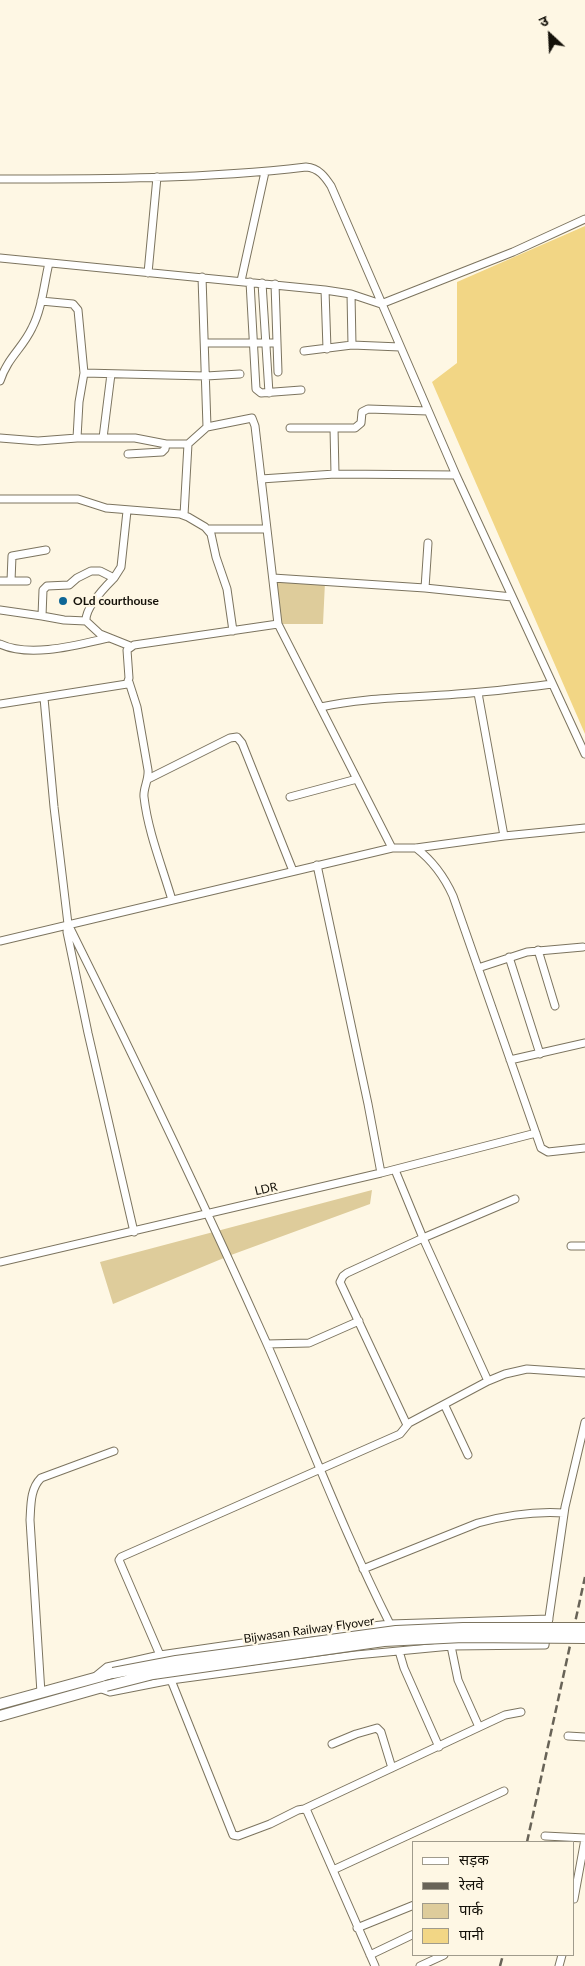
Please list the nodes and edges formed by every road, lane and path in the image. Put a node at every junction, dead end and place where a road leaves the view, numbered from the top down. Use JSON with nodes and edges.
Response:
{"nodes":[{"id":1,"x":265,"y":172,"type":"junction"},
{"id":2,"x":157,"y":177,"type":"junction"},
{"id":3,"x":0,"y":179,"type":"edge"},
{"id":4,"x":585,"y":219,"type":"edge"},
{"id":5,"x":0,"y":258,"type":"edge"},
{"id":6,"x":49,"y":263,"type":"junction"},
{"id":7,"x":148,"y":273,"type":"junction"},
{"id":8,"x":202,"y":277,"type":"junction"},
{"id":9,"x":241,"y":281,"type":"junction"},
{"id":10,"x":250,"y":282,"type":"junction"},
{"id":11,"x":262,"y":283,"type":"junction"},
{"id":12,"x":275,"y":284,"type":"junction"},
{"id":13,"x":325,"y":290,"type":"junction"},
{"id":14,"x":351,"y":294,"type":"junction"},
{"id":15,"x":41,"y":301,"type":"junction"},
{"id":16,"x":381,"y":304,"type":"junction"},
{"id":17,"x":206,"y":343,"type":"junction"},
{"id":18,"x":254,"y":343,"type":"junction"},
{"id":19,"x":266,"y":343,"type":"junction"},
{"id":20,"x":276,"y":343,"type":"junction"},
{"id":21,"x":352,"y":345,"type":"junction"},
{"id":22,"x":400,"y":347,"type":"junction"},
{"id":23,"x":327,"y":349,"type":"junction"},
{"id":24,"x":304,"y":351,"type":"dead end"},
{"id":25,"x":278,"y":372,"type":"dead end"},
{"id":26,"x":84,"y":374,"type":"junction"},
{"id":27,"x":111,"y":374,"type":"junction"},
{"id":28,"x":240,"y":374,"type":"dead end"},
{"id":29,"x":206,"y":376,"type":"junction"},
{"id":30,"x":0,"y":381,"type":"edge"},
{"id":31,"x":301,"y":390,"type":"dead end"},
{"id":32,"x":269,"y":392,"type":"junction"},
{"id":33,"x":428,"y":411,"type":"junction"},
{"id":34,"x":207,"y":427,"type":"junction"},
{"id":35,"x":290,"y":428,"type":"dead end"},
{"id":36,"x":334,"y":428,"type":"junction"},
{"id":37,"x":0,"y":438,"type":"edge"},
{"id":38,"x":77,"y":438,"type":"junction"},
{"id":39,"x":103,"y":438,"type":"junction"},
{"id":40,"x":166,"y":444,"type":"junction"},
{"id":41,"x":188,"y":444,"type":"junction"},
{"id":42,"x":128,"y":454,"type":"dead end"},
{"id":43,"x":335,"y":474,"type":"junction"},
{"id":44,"x":456,"y":475,"type":"junction"},
{"id":45,"x":261,"y":479,"type":"junction"},
{"id":46,"x":0,"y":499,"type":"edge"},
{"id":47,"x":126,"y":511,"type":"junction"},
{"id":48,"x":184,"y":515,"type":"junction"},
{"id":49,"x":207,"y":529,"type":"junction"},
{"id":50,"x":267,"y":529,"type":"junction"},
{"id":51,"x":428,"y":543,"type":"dead end"},
{"id":52,"x":46,"y":550,"type":"dead end"},
{"id":53,"x":114,"y":578,"type":"junction"},
{"id":54,"x":273,"y":578,"type":"junction"},
{"id":55,"x":0,"y":581,"type":"edge"},
{"id":56,"x":11,"y":581,"type":"junction"},
{"id":57,"x":26,"y":581,"type":"dead end"},
{"id":58,"x":425,"y":588,"type":"junction"},
{"id":59,"x":512,"y":597,"type":"junction"},
{"id":60,"x":0,"y":610,"type":"edge"},
{"id":61,"x":42,"y":616,"type":"junction"},
{"id":62,"x":86,"y":622,"type":"junction"},
{"id":63,"x":278,"y":624,"type":"junction"},
{"id":64,"x":233,"y":631,"type":"junction"},
{"id":65,"x":108,"y":638,"type":"junction"},
{"id":66,"x":0,"y":644,"type":"edge"},
{"id":67,"x":130,"y":646,"type":"junction"},
{"id":68,"x":129,"y":682,"type":"junction"},
{"id":69,"x":552,"y":684,"type":"junction"},
{"id":70,"x":478,"y":693,"type":"junction"},
{"id":71,"x":44,"y":698,"type":"junction"},
{"id":72,"x":0,"y":704,"type":"edge"},
{"id":73,"x":321,"y":707,"type":"junction"},
{"id":74,"x":585,"y":754,"type":"edge"},
{"id":75,"x":148,"y":779,"type":"junction"},
{"id":76,"x":357,"y":779,"type":"junction"},
{"id":77,"x":290,"y":797,"type":"dead end"},
{"id":78,"x":585,"y":828,"type":"edge"},
{"id":79,"x":504,"y":836,"type":"junction"},
{"id":80,"x":392,"y":848,"type":"junction"},
{"id":81,"x":416,"y":848,"type":"junction"},
{"id":82,"x":317,"y":865,"type":"junction"},
{"id":83,"x":293,"y":871,"type":"junction"},
{"id":84,"x":172,"y":900,"type":"junction"},
{"id":85,"x":68,"y":924,"type":"junction"},
{"id":86,"x":0,"y":941,"type":"edge"},
{"id":87,"x":583,"y":947,"type":"dead end"},
{"id":88,"x":538,"y":950,"type":"junction"},
{"id":89,"x":509,"y":957,"type":"junction"},
{"id":90,"x":478,"y":968,"type":"junction"},
{"id":91,"x":555,"y":1006,"type":"dead end"},
{"id":92,"x":585,"y":1043,"type":"edge"},
{"id":93,"x":540,"y":1054,"type":"junction"},
{"id":94,"x":510,"y":1060,"type":"junction"},
{"id":95,"x":536,"y":1134,"type":"junction"},
{"id":96,"x":585,"y":1148,"type":"edge"},
{"id":97,"x":395,"y":1170,"type":"junction"},
{"id":98,"x":381,"y":1173,"type":"junction"},
{"id":99,"x":515,"y":1199,"type":"dead end"},
{"id":100,"x":207,"y":1214,"type":"junction"},
{"id":101,"x":134,"y":1232,"type":"junction"},
{"id":102,"x":423,"y":1238,"type":"junction"},
{"id":103,"x":571,"y":1246,"type":"dead end"},
{"id":104,"x":585,"y":1246,"type":"edge"},
{"id":105,"x":0,"y":1262,"type":"edge"},
{"id":106,"x":359,"y":1321,"type":"junction"},
{"id":107,"x":267,"y":1344,"type":"junction"},
{"id":108,"x":585,"y":1373,"type":"edge"},
{"id":109,"x":488,"y":1381,"type":"junction"},
{"id":110,"x":445,"y":1406,"type":"junction"},
{"id":111,"x":585,"y":1422,"type":"edge"},
{"id":112,"x":406,"y":1426,"type":"junction"},
{"id":113,"x":114,"y":1451,"type":"dead end"},
{"id":114,"x":468,"y":1454,"type":"dead end"},
{"id":115,"x":321,"y":1469,"type":"junction"},
{"id":116,"x":564,"y":1513,"type":"junction"},
{"id":117,"x":363,"y":1569,"type":"junction"},
{"id":118,"x":549,"y":1619,"type":"junction"},
{"id":119,"x":390,"y":1624,"type":"junction"},
{"id":120,"x":585,"y":1628,"type":"edge"},
{"id":121,"x":585,"y":1638,"type":"edge"},
{"id":122,"x":451,"y":1646,"type":"junction"},
{"id":123,"x":399,"y":1651,"type":"junction"},
{"id":124,"x":160,"y":1655,"type":"junction"},
{"id":125,"x":171,"y":1680,"type":"junction"},
{"id":126,"x":100,"y":1684,"type":"junction"},
{"id":127,"x":40,"y":1693,"type":"junction"},
{"id":128,"x":22,"y":1698,"type":"junction"},
{"id":129,"x":0,"y":1704,"type":"edge"},
{"id":130,"x":25,"y":1709,"type":"junction"},
{"id":131,"x":521,"y":1712,"type":"dead end"},
{"id":132,"x":0,"y":1716,"type":"edge"},
{"id":133,"x":479,"y":1727,"type":"junction"},
{"id":134,"x":568,"y":1736,"type":"dead end"},
{"id":135,"x":585,"y":1737,"type":"edge"},
{"id":136,"x":332,"y":1744,"type":"dead end"},
{"id":137,"x":439,"y":1746,"type":"junction"},
{"id":138,"x":392,"y":1768,"type":"junction"},
{"id":139,"x":504,"y":1791,"type":"dead end"},
{"id":140,"x":304,"y":1810,"type":"junction"},
{"id":141,"x":546,"y":1836,"type":"dead end"},
{"id":142,"x":585,"y":1838,"type":"edge"},
{"id":143,"x":333,"y":1870,"type":"junction"},
{"id":144,"x":575,"y":1893,"type":"edge"},
{"id":145,"x":412,"y":1906,"type":"edge"},
{"id":146,"x":358,"y":1928,"type":"junction"},
{"id":147,"x":412,"y":1935,"type":"edge"},
{"id":148,"x":370,"y":1954,"type":"junction"},
{"id":149,"x":442,"y":1956,"type":"edge"},
{"id":150,"x":375,"y":1966,"type":"edge"},
{"id":151,"x":420,"y":1966,"type":"edge"}],
"edges":[{"from":1,"to":2,"type":"street"},
{"from":1,"to":9,"type":"street"},
{"from":1,"to":16,"type":"street"},
{"from":2,"to":3,"type":"street"},
{"from":2,"to":7,"type":"street"},
{"from":4,"to":16,"type":"street"},
{"from":5,"to":6,"type":"street"},
{"from":6,"to":7,"type":"street"},
{"from":6,"to":15,"type":"street"},
{"from":7,"to":8,"type":"street"},
{"from":8,"to":9,"type":"street"},
{"from":8,"to":17,"type":"street"},
{"from":9,"to":10,"type":"street"},
{"from":10,"to":11,"type":"street"},
{"from":10,"to":18,"type":"street"},
{"from":11,"to":12,"type":"street"},
{"from":11,"to":19,"type":"street"},
{"from":12,"to":13,"type":"street"},
{"from":12,"to":20,"type":"street"},
{"from":13,"to":14,"type":"street"},
{"from":13,"to":23,"type":"street"},
{"from":14,"to":16,"type":"street"},
{"from":14,"to":21,"type":"street"},
{"from":15,"to":26,"type":"street"},
{"from":15,"to":30,"type":"street"},
{"from":16,"to":22,"type":"street"},
{"from":17,"to":18,"type":"street"},
{"from":17,"to":29,"type":"street"},
{"from":18,"to":19,"type":"street"},
{"from":18,"to":32,"type":"street"},
{"from":19,"to":20,"type":"street"},
{"from":19,"to":32,"type":"street"},
{"from":20,"to":25,"type":"street"},
{"from":21,"to":22,"type":"street"},
{"from":21,"to":23,"type":"street"},
{"from":22,"to":33,"type":"street"},
{"from":23,"to":24,"type":"street"},
{"from":26,"to":27,"type":"street"},
{"from":26,"to":38,"type":"street"},
{"from":27,"to":29,"type":"street"},
{"from":27,"to":39,"type":"street"},
{"from":28,"to":29,"type":"street"},
{"from":29,"to":34,"type":"street"},
{"from":31,"to":32,"type":"street"},
{"from":33,"to":36,"type":"street"},
{"from":33,"to":44,"type":"street"},
{"from":34,"to":41,"type":"street"},
{"from":34,"to":45,"type":"street"},
{"from":35,"to":36,"type":"street"},
{"from":36,"to":43,"type":"street"},
{"from":37,"to":38,"type":"street"},
{"from":38,"to":39,"type":"street"},
{"from":39,"to":40,"type":"street"},
{"from":40,"to":41,"type":"street"},
{"from":40,"to":42,"type":"street"},
{"from":41,"to":48,"type":"street"},
{"from":43,"to":44,"type":"street"},
{"from":43,"to":45,"type":"street"},
{"from":44,"to":59,"type":"street"},
{"from":45,"to":50,"type":"street"},
{"from":46,"to":47,"type":"street"},
{"from":47,"to":48,"type":"street"},
{"from":47,"to":53,"type":"street"},
{"from":48,"to":49,"type":"street"},
{"from":49,"to":50,"type":"street"},
{"from":49,"to":64,"type":"street"},
{"from":50,"to":54,"type":"street"},
{"from":51,"to":58,"type":"street"},
{"from":52,"to":56,"type":"street"},
{"from":53,"to":61,"type":"street"},
{"from":53,"to":62,"type":"street"},
{"from":54,"to":58,"type":"street"},
{"from":54,"to":63,"type":"street"},
{"from":55,"to":56,"type":"street"},
{"from":56,"to":57,"type":"street"},
{"from":58,"to":59,"type":"street"},
{"from":59,"to":69,"type":"street"},
{"from":60,"to":61,"type":"street"},
{"from":61,"to":62,"type":"street"},
{"from":62,"to":65,"type":"street"},
{"from":63,"to":64,"type":"street"},
{"from":63,"to":73,"type":"street"},
{"from":64,"to":67,"type":"street"},
{"from":65,"to":66,"type":"street"},
{"from":65,"to":67,"type":"street"},
{"from":67,"to":68,"type":"street"},
{"from":68,"to":71,"type":"street"},
{"from":68,"to":75,"type":"street"},
{"from":69,"to":70,"type":"street"},
{"from":69,"to":74,"type":"street"},
{"from":70,"to":73,"type":"street"},
{"from":70,"to":79,"type":"street"},
{"from":71,"to":72,"type":"street"},
{"from":71,"to":85,"type":"street"},
{"from":73,"to":76,"type":"street"},
{"from":75,"to":83,"type":"street"},
{"from":75,"to":84,"type":"street"},
{"from":76,"to":77,"type":"street"},
{"from":76,"to":80,"type":"street"},
{"from":78,"to":79,"type":"street"},
{"from":79,"to":81,"type":"street"},
{"from":80,"to":81,"type":"street"},
{"from":80,"to":82,"type":"street"},
{"from":81,"to":90,"type":"street"},
{"from":82,"to":83,"type":"street"},
{"from":82,"to":98,"type":"street"},
{"from":83,"to":84,"type":"street"},
{"from":84,"to":85,"type":"street"},
{"from":85,"to":86,"type":"street"},
{"from":85,"to":100,"type":"street"},
{"from":85,"to":101,"type":"street"},
{"from":87,"to":88,"type":"street"},
{"from":88,"to":89,"type":"street"},
{"from":88,"to":91,"type":"street"},
{"from":89,"to":90,"type":"street"},
{"from":89,"to":93,"type":"street"},
{"from":90,"to":94,"type":"street"},
{"from":92,"to":93,"type":"street"},
{"from":93,"to":94,"type":"street"},
{"from":94,"to":95,"type":"street"},
{"from":95,"to":96,"type":"street"},
{"from":95,"to":97,"type":"street","name":"LDR"},
{"from":97,"to":98,"type":"street","name":"LDR"},
{"from":97,"to":102,"type":"street"},
{"from":98,"to":100,"type":"street","name":"LDR"},
{"from":99,"to":102,"type":"street"},
{"from":100,"to":101,"type":"street","name":"LDR"},
{"from":100,"to":107,"type":"street"},
{"from":101,"to":105,"type":"street","name":"LDR"},
{"from":102,"to":106,"type":"street"},
{"from":102,"to":109,"type":"street"},
{"from":103,"to":104,"type":"street"},
{"from":106,"to":107,"type":"street"},
{"from":106,"to":112,"type":"street"},
{"from":107,"to":115,"type":"street"},
{"from":108,"to":109,"type":"street"},
{"from":109,"to":110,"type":"street"},
{"from":110,"to":112,"type":"street"},
{"from":110,"to":114,"type":"street"},
{"from":111,"to":116,"type":"street"},
{"from":112,"to":115,"type":"street"},
{"from":113,"to":127,"type":"street"},
{"from":115,"to":117,"type":"street"},
{"from":115,"to":124,"type":"street"},
{"from":116,"to":117,"type":"street"},
{"from":116,"to":118,"type":"street"},
{"from":117,"to":119,"type":"street"},
{"from":118,"to":119,"type":"street"},
{"from":118,"to":122,"type":"street"},
{"from":119,"to":124,"type":"street"},
{"from":120,"to":126,"type":"main road","name":"Bijwasan Railway Flyover","bridge":true},
{"from":121,"to":126,"type":"main road","name":"Bijwasan Railway Flyover","bridge":true},
{"from":122,"to":123,"type":"street"},
{"from":122,"to":133,"type":"street"},
{"from":123,"to":125,"type":"street"},
{"from":123,"to":137,"type":"street"},
{"from":124,"to":126,"type":"street"},
{"from":125,"to":126,"type":"street"},
{"from":125,"to":140,"type":"street"},
{"from":126,"to":127,"type":"main road","name":"Bijwasan Railway Flyover"},
{"from":126,"to":130,"type":"main road"},
{"from":127,"to":128,"type":"main road","name":"Bijwasan Railway Flyover"},
{"from":128,"to":129,"type":"main road","name":"Bijwasan Railway Flyover"},
{"from":128,"to":130,"type":"main road"},
{"from":130,"to":132,"type":"main road"},
{"from":131,"to":133,"type":"street"},
{"from":133,"to":137,"type":"street"},
{"from":134,"to":135,"type":"street"},
{"from":136,"to":138,"type":"street"},
{"from":137,"to":138,"type":"street"},
{"from":138,"to":140,"type":"street"},
{"from":139,"to":143,"type":"street"},
{"from":140,"to":143,"type":"street"},
{"from":141,"to":142,"type":"street"},
{"from":142,"to":144,"type":"street"},
{"from":143,"to":146,"type":"street"},
{"from":145,"to":146,"type":"street"},
{"from":146,"to":148,"type":"street"},
{"from":147,"to":148,"type":"street"},
{"from":148,"to":150,"type":"street"},
{"from":149,"to":151,"type":"street"}]}
